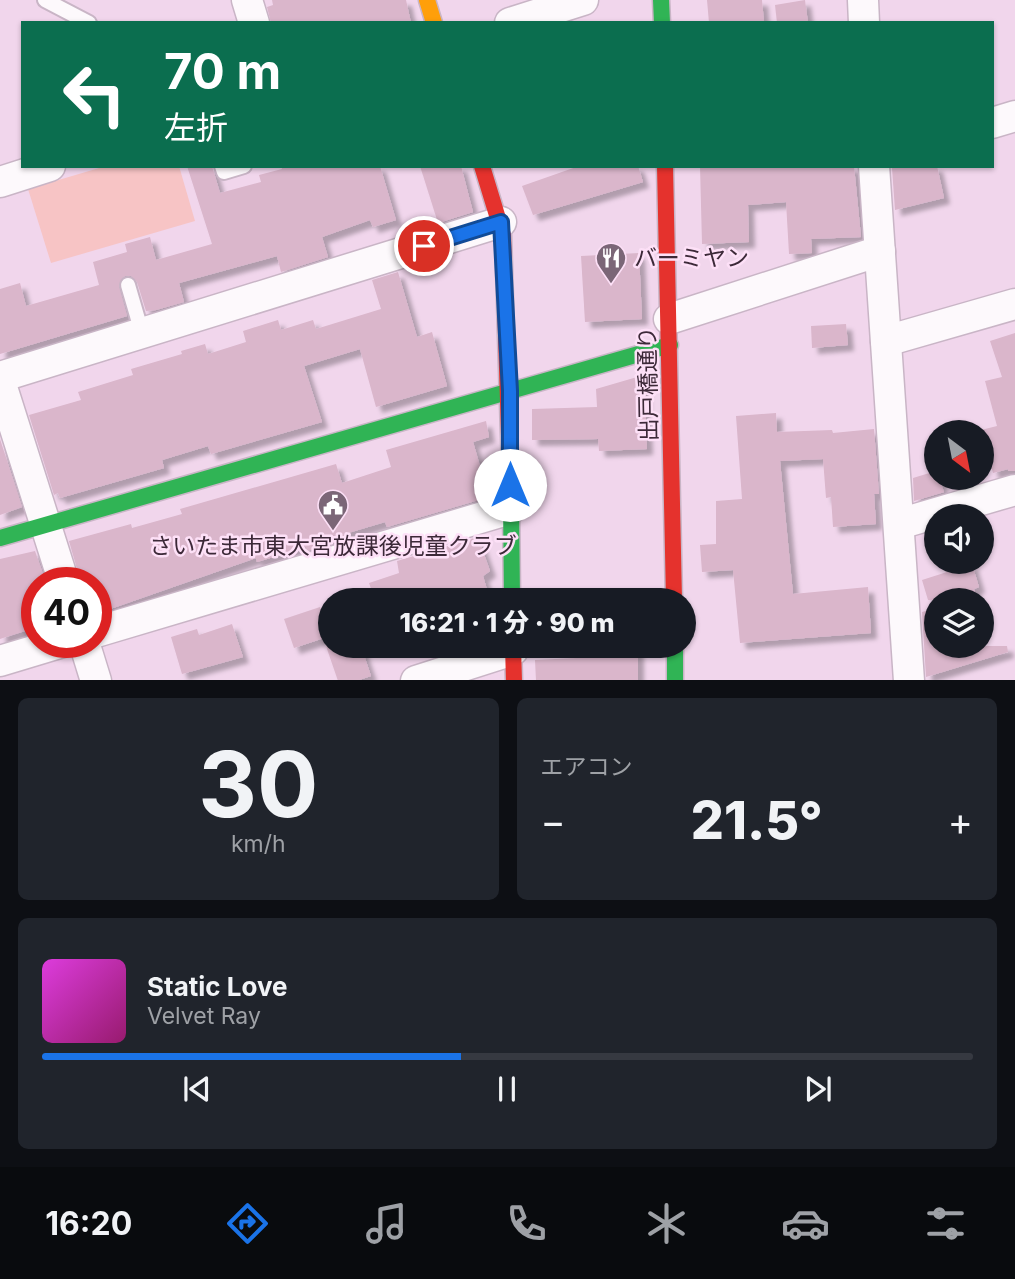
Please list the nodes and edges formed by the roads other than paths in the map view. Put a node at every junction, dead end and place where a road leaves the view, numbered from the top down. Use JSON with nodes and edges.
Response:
{"nodes":[{"id":1,"x":45,"y":0,"type":"edge"},
{"id":2,"x":247,"y":0,"type":"edge"},
{"id":3,"x":427,"y":0,"type":"edge"},
{"id":4,"x":583,"y":0,"type":"edge"},
{"id":5,"x":661,"y":0,"type":"edge"},
{"id":6,"x":863,"y":0,"type":"edge"},
{"id":7,"x":85,"y":21,"type":"edge"},
{"id":8,"x":253,"y":21,"type":"edge"},
{"id":9,"x":433,"y":21,"type":"edge"},
{"id":10,"x":516,"y":21,"type":"edge"},
{"id":11,"x":662,"y":21,"type":"edge"},
{"id":12,"x":864,"y":21,"type":"edge"},
{"id":13,"x":1015,"y":116,"type":"edge"},
{"id":14,"x":994,"y":122,"type":"edge"},
{"id":15,"x":44,"y":168,"type":"edge"},
{"id":16,"x":223,"y":168,"type":"edge"},
{"id":17,"x":237,"y":168,"type":"edge"},
{"id":18,"x":483,"y":168,"type":"edge"},
{"id":19,"x":665,"y":168,"type":"edge"},
{"id":20,"x":874,"y":168,"type":"edge"},
{"id":21,"x":0,"y":182,"type":"edge"},
{"id":22,"x":501,"y":222,"type":"junction"},
{"id":23,"x":880,"y":251,"type":"junction"},
{"id":24,"x":128,"y":285,"type":"dead end"},
{"id":25,"x":1015,"y":304,"type":"edge"},
{"id":26,"x":670,"y":332,"type":"junction"},
{"id":27,"x":142,"y":333,"type":"junction"},
{"id":28,"x":886,"y":341,"type":"junction"},
{"id":29,"x":0,"y":379,"type":"edge"},
{"id":30,"x":510,"y":391,"type":"junction"},
{"id":31,"x":1015,"y":490,"type":"edge"},
{"id":32,"x":510,"y":509,"type":"junction"},
{"id":33,"x":46,"y":524,"type":"junction"},
{"id":34,"x":899,"y":524,"type":"junction"},
{"id":35,"x":0,"y":538,"type":"edge"},
{"id":36,"x":59,"y":567,"type":"edge"},
{"id":37,"x":512,"y":588,"type":"edge"},
{"id":38,"x":674,"y":588,"type":"edge"},
{"id":39,"x":112,"y":627,"type":"edge"},
{"id":40,"x":21,"y":655,"type":"edge"},
{"id":41,"x":88,"y":658,"type":"edge"},
{"id":42,"x":484,"y":658,"type":"edge"},
{"id":43,"x":513,"y":658,"type":"edge"},
{"id":44,"x":675,"y":658,"type":"edge"},
{"id":45,"x":0,"y":661,"type":"edge"},
{"id":46,"x":96,"y":680,"type":"edge"},
{"id":47,"x":419,"y":680,"type":"edge"},
{"id":48,"x":514,"y":680,"type":"edge"},
{"id":49,"x":675,"y":680,"type":"edge"},
{"id":50,"x":909,"y":680,"type":"edge"}],
"edges":[{"from":1,"to":7,"type":"lane"},
{"from":2,"to":8,"type":"street"},
{"from":3,"to":9,"type":"street"},
{"from":4,"to":10,"type":"street"},
{"from":5,"to":11,"type":"street"},
{"from":6,"to":12,"type":"street"},
{"from":13,"to":14,"type":"street"},
{"from":15,"to":21,"type":"street"},
{"from":16,"to":17,"type":"lane"},
{"from":18,"to":22,"type":"street"},
{"from":19,"to":26,"type":"street","name":"出戸橋通り"},
{"from":20,"to":23,"type":"street"},
{"from":22,"to":27,"type":"street"},
{"from":22,"to":30,"type":"street"},
{"from":23,"to":26,"type":"street"},
{"from":23,"to":28,"type":"street"},
{"from":24,"to":27,"type":"lane"},
{"from":25,"to":28,"type":"street"},
{"from":26,"to":30,"type":"street"},
{"from":26,"to":38,"type":"street","name":"出戸橋通り"},
{"from":27,"to":29,"type":"street"},
{"from":28,"to":34,"type":"street"},
{"from":29,"to":33,"type":"street"},
{"from":30,"to":32,"type":"street"},
{"from":30,"to":33,"type":"street"},
{"from":31,"to":34,"type":"street"},
{"from":32,"to":37,"type":"street"},
{"from":32,"to":39,"type":"street"},
{"from":33,"to":35,"type":"street"},
{"from":33,"to":36,"type":"street"},
{"from":34,"to":50,"type":"street"},
{"from":40,"to":45,"type":"street"},
{"from":41,"to":46,"type":"street"},
{"from":42,"to":47,"type":"street"},
{"from":43,"to":48,"type":"street"},
{"from":44,"to":49,"type":"street"}]}
